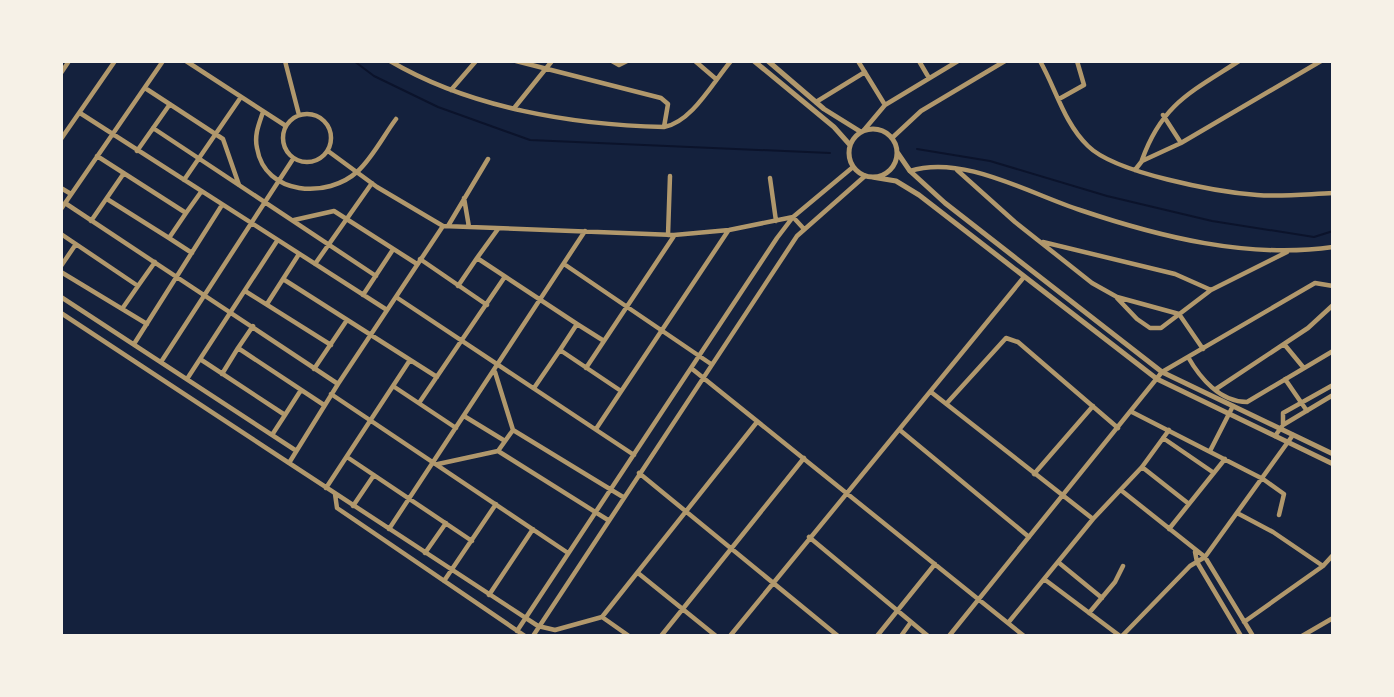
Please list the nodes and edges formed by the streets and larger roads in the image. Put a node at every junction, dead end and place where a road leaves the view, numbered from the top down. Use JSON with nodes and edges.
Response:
{"nodes":[{"id":1,"x":69,"y":61,"type":"edge"},
{"id":2,"x":115,"y":61,"type":"edge"},
{"id":3,"x":163,"y":61,"type":"edge"},
{"id":4,"x":186,"y":61,"type":"edge"},
{"id":5,"x":285,"y":61,"type":"edge"},
{"id":6,"x":390,"y":61,"type":"edge"},
{"id":7,"x":475,"y":61,"type":"edge"},
{"id":8,"x":516,"y":61,"type":"edge"},
{"id":9,"x":552,"y":61,"type":"edge"},
{"id":10,"x":612,"y":61,"type":"edge"},
{"id":11,"x":627,"y":61,"type":"edge"},
{"id":12,"x":695,"y":61,"type":"edge"},
{"id":13,"x":731,"y":61,"type":"edge"},
{"id":14,"x":754,"y":61,"type":"edge"},
{"id":15,"x":768,"y":61,"type":"edge"},
{"id":16,"x":858,"y":61,"type":"edge"},
{"id":17,"x":919,"y":61,"type":"edge"},
{"id":18,"x":958,"y":61,"type":"edge"},
{"id":19,"x":1005,"y":61,"type":"edge"},
{"id":20,"x":1040,"y":61,"type":"edge"},
{"id":21,"x":1077,"y":61,"type":"edge"},
{"id":22,"x":1239,"y":61,"type":"edge"},
{"id":23,"x":1321,"y":61,"type":"edge"},
{"id":24,"x":544,"y":70,"type":"junction"},
{"id":25,"x":865,"y":72,"type":"junction"},
{"id":26,"x":61,"y":74,"type":"edge"},
{"id":27,"x":929,"y":78,"type":"junction"},
{"id":28,"x":716,"y":79,"type":"junction"},
{"id":29,"x":145,"y":88,"type":"junction"},
{"id":30,"x":451,"y":90,"type":"junction"},
{"id":31,"x":241,"y":97,"type":"junction"},
{"id":32,"x":1059,"y":99,"type":"junction"},
{"id":33,"x":816,"y":103,"type":"junction"},
{"id":34,"x":170,"y":104,"type":"junction"},
{"id":35,"x":886,"y":105,"type":"junction"},
{"id":36,"x":515,"y":108,"type":"junction"},
{"id":37,"x":263,"y":112,"type":"junction"},
{"id":38,"x":79,"y":113,"type":"junction"},
{"id":39,"x":299,"y":114,"type":"junction"},
{"id":40,"x":1163,"y":116,"type":"junction"},
{"id":41,"x":396,"y":118,"type":"dead end"},
{"id":42,"x":286,"y":126,"type":"junction"},
{"id":43,"x":664,"y":127,"type":"junction"},
{"id":44,"x":153,"y":128,"type":"junction"},
{"id":45,"x":863,"y":131,"type":"junction"},
{"id":46,"x":216,"y":134,"type":"junction"},
{"id":47,"x":112,"y":135,"type":"junction"},
{"id":48,"x":891,"y":138,"type":"junction"},
{"id":49,"x":61,"y":139,"type":"edge"},
{"id":50,"x":1181,"y":143,"type":"junction"},
{"id":51,"x":850,"y":145,"type":"junction"},
{"id":52,"x":137,"y":150,"type":"junction"},
{"id":53,"x":328,"y":151,"type":"junction"},
{"id":54,"x":897,"y":152,"type":"junction"},
{"id":55,"x":97,"y":156,"type":"junction"},
{"id":56,"x":199,"y":158,"type":"junction"},
{"id":57,"x":293,"y":159,"type":"junction"},
{"id":58,"x":488,"y":159,"type":"dead end"},
{"id":59,"x":1142,"y":161,"type":"junction"},
{"id":60,"x":853,"y":167,"type":"junction"},
{"id":61,"x":956,"y":170,"type":"junction"},
{"id":62,"x":1135,"y":170,"type":"junction"},
{"id":63,"x":910,"y":171,"type":"junction"},
{"id":64,"x":357,"y":172,"type":"junction"},
{"id":65,"x":124,"y":173,"type":"junction"},
{"id":66,"x":670,"y":176,"type":"dead end"},
{"id":67,"x":864,"y":176,"type":"junction"},
{"id":68,"x":872,"y":177,"type":"junction"},
{"id":69,"x":770,"y":178,"type":"dead end"},
{"id":70,"x":184,"y":180,"type":"junction"},
{"id":71,"x":279,"y":181,"type":"junction"},
{"id":72,"x":372,"y":183,"type":"junction"},
{"id":73,"x":239,"y":186,"type":"junction"},
{"id":74,"x":61,"y":188,"type":"edge"},
{"id":75,"x":201,"y":192,"type":"junction"},
{"id":76,"x":1333,"y":193,"type":"edge"},
{"id":77,"x":71,"y":194,"type":"junction"},
{"id":78,"x":464,"y":198,"type":"junction"},
{"id":79,"x":107,"y":199,"type":"junction"},
{"id":80,"x":265,"y":204,"type":"junction"},
{"id":81,"x":222,"y":205,"type":"junction"},
{"id":82,"x":63,"y":206,"type":"edge"},
{"id":83,"x":186,"y":213,"type":"junction"},
{"id":84,"x":793,"y":217,"type":"junction"},
{"id":85,"x":347,"y":219,"type":"junction"},
{"id":86,"x":293,"y":220,"type":"junction"},
{"id":87,"x":92,"y":221,"type":"junction"},
{"id":88,"x":776,"y":221,"type":"junction"},
{"id":89,"x":251,"y":225,"type":"junction"},
{"id":90,"x":446,"y":226,"type":"junction"},
{"id":91,"x":469,"y":227,"type":"junction"},
{"id":92,"x":498,"y":229,"type":"junction"},
{"id":93,"x":804,"y":229,"type":"junction"},
{"id":94,"x":729,"y":230,"type":"junction"},
{"id":95,"x":585,"y":231,"type":"junction"},
{"id":96,"x":61,"y":234,"type":"edge"},
{"id":97,"x":671,"y":235,"type":"junction"},
{"id":98,"x":169,"y":238,"type":"junction"},
{"id":99,"x":277,"y":241,"type":"junction"},
{"id":100,"x":1038,"y":241,"type":"junction"},
{"id":101,"x":76,"y":244,"type":"junction"},
{"id":102,"x":329,"y":244,"type":"junction"},
{"id":103,"x":1333,"y":247,"type":"edge"},
{"id":104,"x":392,"y":251,"type":"junction"},
{"id":105,"x":1288,"y":251,"type":"junction"},
{"id":106,"x":192,"y":253,"type":"junction"},
{"id":107,"x":299,"y":254,"type":"junction"},
{"id":108,"x":477,"y":258,"type":"junction"},
{"id":109,"x":155,"y":262,"type":"junction"},
{"id":110,"x":418,"y":262,"type":"junction"},
{"id":111,"x":315,"y":264,"type":"junction"},
{"id":112,"x":564,"y":264,"type":"junction"},
{"id":113,"x":61,"y":266,"type":"edge"},
{"id":114,"x":61,"y":272,"type":"edge"},
{"id":115,"x":177,"y":276,"type":"junction"},
{"id":116,"x":376,"y":276,"type":"junction"},
{"id":117,"x":1024,"y":277,"type":"junction"},
{"id":118,"x":504,"y":278,"type":"junction"},
{"id":119,"x":283,"y":279,"type":"junction"},
{"id":120,"x":138,"y":286,"type":"junction"},
{"id":121,"x":458,"y":286,"type":"junction"},
{"id":122,"x":1333,"y":286,"type":"edge"},
{"id":123,"x":1211,"y":290,"type":"junction"},
{"id":124,"x":245,"y":291,"type":"junction"},
{"id":125,"x":204,"y":294,"type":"junction"},
{"id":126,"x":363,"y":295,"type":"junction"},
{"id":127,"x":396,"y":296,"type":"junction"},
{"id":128,"x":61,"y":297,"type":"edge"},
{"id":129,"x":1117,"y":297,"type":"junction"},
{"id":130,"x":539,"y":300,"type":"junction"},
{"id":131,"x":267,"y":304,"type":"junction"},
{"id":132,"x":487,"y":305,"type":"junction"},
{"id":133,"x":1333,"y":305,"type":"edge"},
{"id":134,"x":628,"y":306,"type":"junction"},
{"id":135,"x":122,"y":309,"type":"junction"},
{"id":136,"x":387,"y":310,"type":"junction"},
{"id":137,"x":231,"y":312,"type":"junction"},
{"id":138,"x":61,"y":313,"type":"edge"},
{"id":139,"x":1179,"y":314,"type":"junction"},
{"id":140,"x":347,"y":320,"type":"junction"},
{"id":141,"x":147,"y":324,"type":"junction"},
{"id":142,"x":577,"y":324,"type":"junction"},
{"id":143,"x":253,"y":326,"type":"junction"},
{"id":144,"x":663,"y":329,"type":"junction"},
{"id":145,"x":371,"y":336,"type":"junction"},
{"id":146,"x":463,"y":341,"type":"junction"},
{"id":147,"x":604,"y":341,"type":"junction"},
{"id":148,"x":134,"y":344,"type":"junction"},
{"id":149,"x":1284,"y":344,"type":"junction"},
{"id":150,"x":331,"y":345,"type":"junction"},
{"id":151,"x":238,"y":348,"type":"junction"},
{"id":152,"x":1202,"y":349,"type":"junction"},
{"id":153,"x":560,"y":350,"type":"junction"},
{"id":154,"x":1333,"y":351,"type":"edge"},
{"id":155,"x":700,"y":354,"type":"junction"},
{"id":156,"x":1188,"y":357,"type":"junction"},
{"id":157,"x":200,"y":359,"type":"junction"},
{"id":158,"x":410,"y":360,"type":"junction"},
{"id":159,"x":161,"y":362,"type":"junction"},
{"id":160,"x":711,"y":364,"type":"junction"},
{"id":161,"x":499,"y":365,"type":"junction"},
{"id":162,"x":586,"y":368,"type":"junction"},
{"id":163,"x":691,"y":368,"type":"junction"},
{"id":164,"x":1303,"y":368,"type":"junction"},
{"id":165,"x":314,"y":369,"type":"junction"},
{"id":166,"x":495,"y":371,"type":"junction"},
{"id":167,"x":1162,"y":372,"type":"junction"},
{"id":168,"x":222,"y":374,"type":"junction"},
{"id":169,"x":703,"y":376,"type":"junction"},
{"id":170,"x":437,"y":377,"type":"junction"},
{"id":171,"x":187,"y":379,"type":"junction"},
{"id":172,"x":1157,"y":379,"type":"junction"},
{"id":173,"x":1285,"y":379,"type":"junction"},
{"id":174,"x":338,"y":384,"type":"junction"},
{"id":175,"x":1333,"y":385,"type":"edge"},
{"id":176,"x":393,"y":386,"type":"junction"},
{"id":177,"x":534,"y":388,"type":"junction"},
{"id":178,"x":1216,"y":389,"type":"junction"},
{"id":179,"x":301,"y":390,"type":"junction"},
{"id":180,"x":621,"y":391,"type":"junction"},
{"id":181,"x":932,"y":392,"type":"junction"},
{"id":182,"x":331,"y":394,"type":"junction"},
{"id":183,"x":1333,"y":395,"type":"edge"},
{"id":184,"x":1301,"y":402,"type":"junction"},
{"id":185,"x":419,"y":403,"type":"junction"},
{"id":186,"x":947,"y":403,"type":"junction"},
{"id":187,"x":324,"y":405,"type":"junction"},
{"id":188,"x":1233,"y":406,"type":"junction"},
{"id":189,"x":1093,"y":407,"type":"junction"},
{"id":190,"x":1307,"y":411,"type":"junction"},
{"id":191,"x":1132,"y":412,"type":"junction"},
{"id":192,"x":1228,"y":414,"type":"junction"},
{"id":193,"x":285,"y":415,"type":"junction"},
{"id":194,"x":464,"y":415,"type":"junction"},
{"id":195,"x":371,"y":419,"type":"junction"},
{"id":196,"x":757,"y":422,"type":"junction"},
{"id":197,"x":1282,"y":427,"type":"junction"},
{"id":198,"x":456,"y":428,"type":"junction"},
{"id":199,"x":1118,"y":428,"type":"junction"},
{"id":200,"x":596,"y":429,"type":"junction"},
{"id":201,"x":513,"y":430,"type":"junction"},
{"id":202,"x":1169,"y":430,"type":"junction"},
{"id":203,"x":901,"y":431,"type":"junction"},
{"id":204,"x":272,"y":435,"type":"junction"},
{"id":205,"x":1293,"y":435,"type":"junction"},
{"id":206,"x":1275,"y":437,"type":"junction"},
{"id":207,"x":1163,"y":438,"type":"junction"},
{"id":208,"x":505,"y":441,"type":"junction"},
{"id":209,"x":1287,"y":443,"type":"junction"},
{"id":210,"x":295,"y":450,"type":"junction"},
{"id":211,"x":498,"y":451,"type":"junction"},
{"id":212,"x":1210,"y":451,"type":"junction"},
{"id":213,"x":1332,"y":454,"type":"edge"},
{"id":214,"x":634,"y":455,"type":"junction"},
{"id":215,"x":347,"y":457,"type":"junction"},
{"id":216,"x":804,"y":458,"type":"junction"},
{"id":217,"x":1225,"y":459,"type":"junction"},
{"id":218,"x":289,"y":463,"type":"junction"},
{"id":219,"x":435,"y":463,"type":"junction"},
{"id":220,"x":1330,"y":463,"type":"edge"},
{"id":221,"x":1142,"y":467,"type":"junction"},
{"id":222,"x":1214,"y":472,"type":"junction"},
{"id":223,"x":639,"y":473,"type":"junction"},
{"id":224,"x":1034,"y":474,"type":"junction"},
{"id":225,"x":374,"y":475,"type":"junction"},
{"id":226,"x":1263,"y":479,"type":"junction"},
{"id":227,"x":326,"y":488,"type":"junction"},
{"id":228,"x":611,"y":489,"type":"junction"},
{"id":229,"x":1121,"y":491,"type":"junction"},
{"id":230,"x":846,"y":492,"type":"junction"},
{"id":231,"x":335,"y":494,"type":"junction"},
{"id":232,"x":1062,"y":496,"type":"junction"},
{"id":233,"x":623,"y":497,"type":"junction"},
{"id":234,"x":409,"y":499,"type":"junction"},
{"id":235,"x":496,"y":504,"type":"junction"},
{"id":236,"x":1189,"y":504,"type":"junction"},
{"id":237,"x":353,"y":506,"type":"junction"},
{"id":238,"x":595,"y":512,"type":"junction"},
{"id":239,"x":686,"y":513,"type":"junction"},
{"id":240,"x":1239,"y":514,"type":"junction"},
{"id":241,"x":1279,"y":515,"type":"dead end"},
{"id":242,"x":1093,"y":519,"type":"junction"},
{"id":243,"x":608,"y":520,"type":"junction"},
{"id":244,"x":446,"y":523,"type":"junction"},
{"id":245,"x":389,"y":529,"type":"junction"},
{"id":246,"x":533,"y":529,"type":"junction"},
{"id":247,"x":1168,"y":530,"type":"junction"},
{"id":248,"x":809,"y":537,"type":"junction"},
{"id":249,"x":1029,"y":537,"type":"junction"},
{"id":250,"x":472,"y":541,"type":"junction"},
{"id":251,"x":729,"y":550,"type":"junction"},
{"id":252,"x":1195,"y":552,"type":"junction"},
{"id":253,"x":425,"y":553,"type":"junction"},
{"id":254,"x":568,"y":553,"type":"junction"},
{"id":255,"x":1333,"y":555,"type":"edge"},
{"id":256,"x":1205,"y":557,"type":"junction"},
{"id":257,"x":1058,"y":562,"type":"junction"},
{"id":258,"x":1197,"y":562,"type":"junction"},
{"id":259,"x":935,"y":564,"type":"junction"},
{"id":260,"x":1123,"y":566,"type":"dead end"},
{"id":261,"x":1323,"y":566,"type":"junction"},
{"id":262,"x":452,"y":570,"type":"junction"},
{"id":263,"x":638,"y":573,"type":"junction"},
{"id":264,"x":1044,"y":579,"type":"junction"},
{"id":265,"x":444,"y":582,"type":"junction"},
{"id":266,"x":771,"y":583,"type":"junction"},
{"id":267,"x":489,"y":595,"type":"junction"},
{"id":268,"x":1102,"y":598,"type":"junction"},
{"id":269,"x":979,"y":599,"type":"junction"},
{"id":270,"x":682,"y":608,"type":"junction"},
{"id":271,"x":897,"y":610,"type":"junction"},
{"id":272,"x":1089,"y":613,"type":"junction"},
{"id":273,"x":602,"y":617,"type":"junction"},
{"id":274,"x":1333,"y":618,"type":"edge"},
{"id":275,"x":525,"y":619,"type":"junction"},
{"id":276,"x":911,"y":622,"type":"junction"},
{"id":277,"x":1244,"y":622,"type":"junction"},
{"id":278,"x":1008,"y":623,"type":"junction"},
{"id":279,"x":538,"y":626,"type":"junction"},
{"id":280,"x":1017,"y":630,"type":"junction"},
{"id":281,"x":517,"y":631,"type":"junction"},
{"id":282,"x":525,"y":636,"type":"edge"},
{"id":283,"x":533,"y":636,"type":"edge"},
{"id":284,"x":629,"y":636,"type":"edge"},
{"id":285,"x":661,"y":636,"type":"edge"},
{"id":286,"x":716,"y":636,"type":"edge"},
{"id":287,"x":730,"y":636,"type":"edge"},
{"id":288,"x":838,"y":636,"type":"edge"},
{"id":289,"x":877,"y":636,"type":"edge"},
{"id":290,"x":901,"y":636,"type":"edge"},
{"id":291,"x":928,"y":636,"type":"edge"},
{"id":292,"x":949,"y":636,"type":"edge"},
{"id":293,"x":1013,"y":636,"type":"edge"},
{"id":294,"x":1024,"y":636,"type":"edge"},
{"id":295,"x":1121,"y":636,"type":"edge"},
{"id":296,"x":1241,"y":636,"type":"edge"},
{"id":297,"x":1253,"y":636,"type":"edge"},
{"id":298,"x":1302,"y":636,"type":"edge"}],
"edges":[{"from":1,"to":26,"type":"street"},
{"from":2,"to":38,"type":"street"},
{"from":3,"to":29,"type":"street"},
{"from":4,"to":31,"type":"street"},
{"from":5,"to":39,"type":"street"},
{"from":6,"to":30,"type":"street"},
{"from":7,"to":30,"type":"street"},
{"from":8,"to":24,"type":"street"},
{"from":9,"to":24,"type":"street"},
{"from":10,"to":11,"type":"street"},
{"from":12,"to":28,"type":"street"},
{"from":13,"to":28,"type":"street"},
{"from":14,"to":51,"type":"street"},
{"from":15,"to":33,"type":"street"},
{"from":16,"to":25,"type":"street"},
{"from":17,"to":27,"type":"street"},
{"from":18,"to":27,"type":"street"},
{"from":19,"to":48,"type":"street"},
{"from":20,"to":32,"type":"street"},
{"from":21,"to":32,"type":"street"},
{"from":22,"to":40,"type":"street"},
{"from":23,"to":50,"type":"street"},
{"from":24,"to":36,"type":"street"},
{"from":24,"to":43,"type":"street"},
{"from":25,"to":33,"type":"street"},
{"from":25,"to":35,"type":"street"},
{"from":27,"to":35,"type":"street"},
{"from":28,"to":43,"type":"street"},
{"from":29,"to":34,"type":"street"},
{"from":29,"to":47,"type":"street"},
{"from":30,"to":36,"type":"street"},
{"from":31,"to":37,"type":"street"},
{"from":31,"to":46,"type":"street"},
{"from":32,"to":62,"type":"street"},
{"from":33,"to":45,"type":"street"},
{"from":34,"to":44,"type":"street"},
{"from":34,"to":46,"type":"street"},
{"from":35,"to":45,"type":"street"},
{"from":36,"to":43,"type":"street"},
{"from":37,"to":42,"type":"street"},
{"from":37,"to":71,"type":"street"},
{"from":38,"to":47,"type":"street"},
{"from":38,"to":49,"type":"street"},
{"from":39,"to":42,"type":"street"},
{"from":39,"to":53,"type":"street"},
{"from":40,"to":50,"type":"street"},
{"from":40,"to":59,"type":"street"},
{"from":41,"to":64,"type":"street"},
{"from":42,"to":57,"type":"street"},
{"from":44,"to":52,"type":"street"},
{"from":44,"to":56,"type":"street"},
{"from":45,"to":48,"type":"street"},
{"from":45,"to":51,"type":"street"},
{"from":46,"to":56,"type":"street"},
{"from":46,"to":73,"type":"street"},
{"from":47,"to":52,"type":"street"},
{"from":47,"to":55,"type":"street"},
{"from":48,"to":54,"type":"street"},
{"from":50,"to":59,"type":"street"},
{"from":51,"to":60,"type":"street"},
{"from":52,"to":70,"type":"street"},
{"from":53,"to":57,"type":"street"},
{"from":53,"to":64,"type":"street"},
{"from":54,"to":63,"type":"street"},
{"from":54,"to":68,"type":"street"},
{"from":55,"to":65,"type":"street"},
{"from":55,"to":77,"type":"street"},
{"from":56,"to":70,"type":"street"},
{"from":56,"to":73,"type":"street"},
{"from":57,"to":71,"type":"street"},
{"from":58,"to":78,"type":"street"},
{"from":59,"to":62,"type":"street"},
{"from":60,"to":67,"type":"street"},
{"from":60,"to":84,"type":"street"},
{"from":61,"to":63,"type":"street"},
{"from":61,"to":100,"type":"street"},
{"from":61,"to":105,"type":"street"},
{"from":62,"to":76,"type":"street"},
{"from":63,"to":167,"type":"street"},
{"from":64,"to":71,"type":"street"},
{"from":64,"to":72,"type":"street"},
{"from":65,"to":79,"type":"street"},
{"from":65,"to":83,"type":"street"},
{"from":66,"to":97,"type":"street"},
{"from":67,"to":68,"type":"street"},
{"from":67,"to":93,"type":"street"},
{"from":68,"to":117,"type":"street"},
{"from":69,"to":88,"type":"street"},
{"from":70,"to":75,"type":"street"},
{"from":71,"to":80,"type":"street"},
{"from":72,"to":85,"type":"street"},
{"from":72,"to":90,"type":"street"},
{"from":73,"to":80,"type":"street"},
{"from":74,"to":77,"type":"street"},
{"from":75,"to":81,"type":"street"},
{"from":75,"to":83,"type":"street"},
{"from":77,"to":82,"type":"street"},
{"from":78,"to":90,"type":"street"},
{"from":78,"to":91,"type":"street"},
{"from":79,"to":87,"type":"street"},
{"from":79,"to":98,"type":"street"},
{"from":80,"to":86,"type":"street"},
{"from":80,"to":89,"type":"street"},
{"from":81,"to":89,"type":"street"},
{"from":81,"to":106,"type":"street"},
{"from":82,"to":87,"type":"street"},
{"from":83,"to":98,"type":"street"},
{"from":84,"to":88,"type":"street"},
{"from":84,"to":93,"type":"street"},
{"from":84,"to":155,"type":"street"},
{"from":85,"to":86,"type":"street"},
{"from":85,"to":102,"type":"street"},
{"from":85,"to":104,"type":"street"},
{"from":86,"to":102,"type":"street"},
{"from":87,"to":109,"type":"street"},
{"from":88,"to":94,"type":"street"},
{"from":89,"to":99,"type":"street"},
{"from":89,"to":125,"type":"street"},
{"from":90,"to":91,"type":"street"},
{"from":90,"to":110,"type":"street"},
{"from":91,"to":92,"type":"street"},
{"from":92,"to":95,"type":"street"},
{"from":92,"to":108,"type":"street"},
{"from":93,"to":160,"type":"street"},
{"from":94,"to":97,"type":"street"},
{"from":94,"to":144,"type":"street"},
{"from":95,"to":97,"type":"street"},
{"from":95,"to":112,"type":"street"},
{"from":96,"to":101,"type":"street"},
{"from":97,"to":134,"type":"street"},
{"from":98,"to":106,"type":"street"},
{"from":99,"to":107,"type":"street"},
{"from":99,"to":124,"type":"street"},
{"from":100,"to":123,"type":"street"},
{"from":100,"to":129,"type":"street"},
{"from":101,"to":113,"type":"street"},
{"from":101,"to":120,"type":"street"},
{"from":102,"to":111,"type":"street"},
{"from":102,"to":116,"type":"street"},
{"from":103,"to":105,"type":"street"},
{"from":104,"to":110,"type":"street"},
{"from":104,"to":116,"type":"street"},
{"from":105,"to":123,"type":"street"},
{"from":106,"to":115,"type":"street"},
{"from":107,"to":111,"type":"street"},
{"from":107,"to":119,"type":"street"},
{"from":108,"to":118,"type":"street"},
{"from":108,"to":121,"type":"street"},
{"from":109,"to":115,"type":"street"},
{"from":109,"to":120,"type":"street"},
{"from":110,"to":121,"type":"street"},
{"from":110,"to":127,"type":"street"},
{"from":111,"to":126,"type":"street"},
{"from":112,"to":130,"type":"street"},
{"from":112,"to":134,"type":"street"},
{"from":114,"to":135,"type":"street"},
{"from":115,"to":125,"type":"street"},
{"from":115,"to":141,"type":"street"},
{"from":116,"to":126,"type":"street"},
{"from":117,"to":172,"type":"street"},
{"from":117,"to":181,"type":"street"},
{"from":118,"to":130,"type":"street"},
{"from":118,"to":132,"type":"street"},
{"from":119,"to":131,"type":"street"},
{"from":119,"to":140,"type":"street"},
{"from":120,"to":135,"type":"street"},
{"from":121,"to":132,"type":"street"},
{"from":122,"to":152,"type":"street"},
{"from":123,"to":139,"type":"street"},
{"from":124,"to":131,"type":"street"},
{"from":124,"to":137,"type":"street"},
{"from":125,"to":137,"type":"street"},
{"from":125,"to":159,"type":"street"},
{"from":126,"to":136,"type":"street"},
{"from":127,"to":136,"type":"street"},
{"from":127,"to":146,"type":"street"},
{"from":128,"to":148,"type":"street"},
{"from":129,"to":139,"type":"street"},
{"from":129,"to":139,"type":"street"},
{"from":130,"to":142,"type":"street"},
{"from":130,"to":161,"type":"street"},
{"from":131,"to":150,"type":"street"},
{"from":132,"to":146,"type":"street"},
{"from":133,"to":149,"type":"street"},
{"from":134,"to":144,"type":"street"},
{"from":134,"to":147,"type":"street"},
{"from":135,"to":141,"type":"street"},
{"from":136,"to":145,"type":"street"},
{"from":137,"to":143,"type":"street"},
{"from":137,"to":157,"type":"street"},
{"from":138,"to":218,"type":"street"},
{"from":139,"to":152,"type":"street"},
{"from":140,"to":145,"type":"street"},
{"from":140,"to":150,"type":"street"},
{"from":141,"to":148,"type":"street"},
{"from":142,"to":147,"type":"street"},
{"from":142,"to":153,"type":"street"},
{"from":143,"to":151,"type":"street"},
{"from":143,"to":165,"type":"street"},
{"from":144,"to":155,"type":"street"},
{"from":144,"to":180,"type":"street"},
{"from":145,"to":158,"type":"street"},
{"from":145,"to":174,"type":"street"},
{"from":146,"to":161,"type":"street"},
{"from":146,"to":170,"type":"street"},
{"from":147,"to":162,"type":"street"},
{"from":148,"to":159,"type":"street"},
{"from":149,"to":164,"type":"street"},
{"from":149,"to":178,"type":"street"},
{"from":150,"to":165,"type":"street"},
{"from":151,"to":168,"type":"street"},
{"from":151,"to":179,"type":"street"},
{"from":152,"to":156,"type":"street"},
{"from":153,"to":162,"type":"street"},
{"from":153,"to":177,"type":"street"},
{"from":154,"to":164,"type":"street"},
{"from":155,"to":160,"type":"street"},
{"from":155,"to":163,"type":"street"},
{"from":156,"to":167,"type":"street"},
{"from":156,"to":178,"type":"street"},
{"from":157,"to":168,"type":"street"},
{"from":157,"to":171,"type":"street"},
{"from":158,"to":170,"type":"street"},
{"from":158,"to":176,"type":"street"},
{"from":159,"to":171,"type":"street"},
{"from":160,"to":169,"type":"street"},
{"from":161,"to":166,"type":"street"},
{"from":161,"to":177,"type":"street"},
{"from":162,"to":180,"type":"street"},
{"from":163,"to":169,"type":"street"},
{"from":163,"to":214,"type":"street"},
{"from":164,"to":173,"type":"street"},
{"from":165,"to":174,"type":"street"},
{"from":166,"to":194,"type":"street"},
{"from":166,"to":201,"type":"street"},
{"from":167,"to":172,"type":"street"},
{"from":167,"to":188,"type":"street"},
{"from":168,"to":193,"type":"street"},
{"from":169,"to":196,"type":"street"},
{"from":169,"to":223,"type":"street"},
{"from":170,"to":185,"type":"street"},
{"from":171,"to":204,"type":"street"},
{"from":172,"to":191,"type":"street"},
{"from":172,"to":192,"type":"street"},
{"from":173,"to":178,"type":"street"},
{"from":173,"to":184,"type":"street"},
{"from":174,"to":182,"type":"street"},
{"from":175,"to":184,"type":"street"},
{"from":176,"to":185,"type":"street"},
{"from":176,"to":195,"type":"street"},
{"from":177,"to":200,"type":"street"},
{"from":179,"to":187,"type":"street"},
{"from":179,"to":193,"type":"street"},
{"from":180,"to":200,"type":"street"},
{"from":181,"to":186,"type":"street"},
{"from":181,"to":203,"type":"street"},
{"from":182,"to":187,"type":"street"},
{"from":182,"to":195,"type":"street"},
{"from":183,"to":190,"type":"street"},
{"from":184,"to":190,"type":"street"},
{"from":184,"to":197,"type":"street"},
{"from":185,"to":198,"type":"street"},
{"from":186,"to":189,"type":"street"},
{"from":186,"to":224,"type":"street"},
{"from":187,"to":210,"type":"street"},
{"from":188,"to":192,"type":"street"},
{"from":188,"to":197,"type":"street"},
{"from":189,"to":199,"type":"street"},
{"from":189,"to":224,"type":"street"},
{"from":190,"to":197,"type":"street"},
{"from":191,"to":199,"type":"street"},
{"from":191,"to":202,"type":"street"},
{"from":192,"to":206,"type":"street"},
{"from":192,"to":212,"type":"street"},
{"from":193,"to":204,"type":"street"},
{"from":194,"to":198,"type":"street"},
{"from":194,"to":208,"type":"street"},
{"from":195,"to":215,"type":"street"},
{"from":195,"to":219,"type":"street"},
{"from":196,"to":216,"type":"street"},
{"from":196,"to":239,"type":"street"},
{"from":197,"to":205,"type":"street"},
{"from":197,"to":206,"type":"street"},
{"from":198,"to":219,"type":"street"},
{"from":199,"to":232,"type":"street"},
{"from":200,"to":214,"type":"street"},
{"from":201,"to":208,"type":"street"},
{"from":201,"to":228,"type":"street"},
{"from":202,"to":207,"type":"street"},
{"from":202,"to":212,"type":"street"},
{"from":203,"to":230,"type":"street"},
{"from":203,"to":249,"type":"street"},
{"from":204,"to":210,"type":"street"},
{"from":205,"to":209,"type":"street"},
{"from":205,"to":213,"type":"street"},
{"from":206,"to":209,"type":"street"},
{"from":207,"to":221,"type":"street"},
{"from":207,"to":222,"type":"street"},
{"from":208,"to":211,"type":"street"},
{"from":209,"to":220,"type":"street"},
{"from":209,"to":226,"type":"street"},
{"from":210,"to":218,"type":"street"},
{"from":211,"to":219,"type":"street"},
{"from":211,"to":238,"type":"street"},
{"from":212,"to":217,"type":"street"},
{"from":213,"to":220,"type":"street"},
{"from":214,"to":228,"type":"street"},
{"from":215,"to":225,"type":"street"},
{"from":215,"to":227,"type":"street"},
{"from":216,"to":230,"type":"street"},
{"from":216,"to":251,"type":"street"},
{"from":217,"to":222,"type":"street"},
{"from":217,"to":226,"type":"street"},
{"from":218,"to":227,"type":"street"},
{"from":219,"to":234,"type":"street"},
{"from":219,"to":235,"type":"street"},
{"from":221,"to":229,"type":"street"},
{"from":221,"to":236,"type":"street"},
{"from":222,"to":236,"type":"street"},
{"from":223,"to":233,"type":"street"},
{"from":223,"to":239,"type":"street"},
{"from":224,"to":232,"type":"street"},
{"from":225,"to":234,"type":"street"},
{"from":225,"to":237,"type":"street"},
{"from":226,"to":240,"type":"street"},
{"from":226,"to":241,"type":"street"},
{"from":227,"to":231,"type":"street"},
{"from":228,"to":233,"type":"street"},
{"from":228,"to":238,"type":"street"},
{"from":229,"to":242,"type":"street"},
{"from":229,"to":247,"type":"street"},
{"from":230,"to":248,"type":"street"},
{"from":230,"to":259,"type":"street"},
{"from":231,"to":237,"type":"street"},
{"from":231,"to":265,"type":"street"},
{"from":232,"to":242,"type":"street"},
{"from":232,"to":249,"type":"street"},
{"from":233,"to":243,"type":"street"},
{"from":234,"to":244,"type":"street"},
{"from":234,"to":245,"type":"street"},
{"from":235,"to":246,"type":"street"},
{"from":235,"to":250,"type":"street"},
{"from":236,"to":247,"type":"street"},
{"from":237,"to":245,"type":"street"},
{"from":238,"to":243,"type":"street"},
{"from":238,"to":254,"type":"street"},
{"from":239,"to":251,"type":"street"},
{"from":239,"to":263,"type":"street"},
{"from":240,"to":256,"type":"street"},
{"from":240,"to":261,"type":"street"},
{"from":242,"to":257,"type":"street"},
{"from":243,"to":279,"type":"street"},
{"from":244,"to":250,"type":"street"},
{"from":244,"to":253,"type":"street"},
{"from":245,"to":253,"type":"street"},
{"from":246,"to":254,"type":"street"},
{"from":246,"to":267,"type":"street"},
{"from":247,"to":252,"type":"street"},
{"from":248,"to":266,"type":"street"},
{"from":248,"to":271,"type":"street"},
{"from":249,"to":269,"type":"street"},
{"from":250,"to":262,"type":"street"},
{"from":251,"to":266,"type":"street"},
{"from":251,"to":270,"type":"street"},
{"from":252,"to":256,"type":"street"},
{"from":252,"to":258,"type":"street"},
{"from":253,"to":262,"type":"street"},
{"from":254,"to":275,"type":"street"},
{"from":255,"to":261,"type":"street"},
{"from":256,"to":258,"type":"street"},
{"from":256,"to":277,"type":"street"},
{"from":257,"to":264,"type":"street"},
{"from":257,"to":268,"type":"street"},
{"from":258,"to":295,"type":"street"},
{"from":258,"to":296,"type":"street"},
{"from":259,"to":269,"type":"street"},
{"from":259,"to":271,"type":"street"},
{"from":260,"to":268,"type":"street"},
{"from":261,"to":277,"type":"street"},
{"from":262,"to":265,"type":"street"},
{"from":262,"to":267,"type":"street"},
{"from":263,"to":270,"type":"street"},
{"from":263,"to":273,"type":"street"},
{"from":264,"to":272,"type":"street"},
{"from":264,"to":278,"type":"street"},
{"from":265,"to":281,"type":"street"},
{"from":266,"to":287,"type":"street"},
{"from":266,"to":288,"type":"street"},
{"from":267,"to":275,"type":"street"},
{"from":268,"to":272,"type":"street"},
{"from":269,"to":278,"type":"street"},
{"from":269,"to":292,"type":"street"},
{"from":270,"to":285,"type":"street"},
{"from":270,"to":286,"type":"street"},
{"from":271,"to":276,"type":"street"},
{"from":271,"to":289,"type":"street"},
{"from":272,"to":295,"type":"street"},
{"from":273,"to":279,"type":"street"},
{"from":273,"to":284,"type":"street"},
{"from":274,"to":298,"type":"street"},
{"from":275,"to":279,"type":"street"},
{"from":275,"to":281,"type":"street"},
{"from":276,"to":290,"type":"street"},
{"from":276,"to":291,"type":"street"},
{"from":277,"to":297,"type":"street"},
{"from":278,"to":280,"type":"street"},
{"from":279,"to":283,"type":"street"},
{"from":280,"to":293,"type":"street"},
{"from":280,"to":294,"type":"street"},
{"from":281,"to":282,"type":"street"}]}
